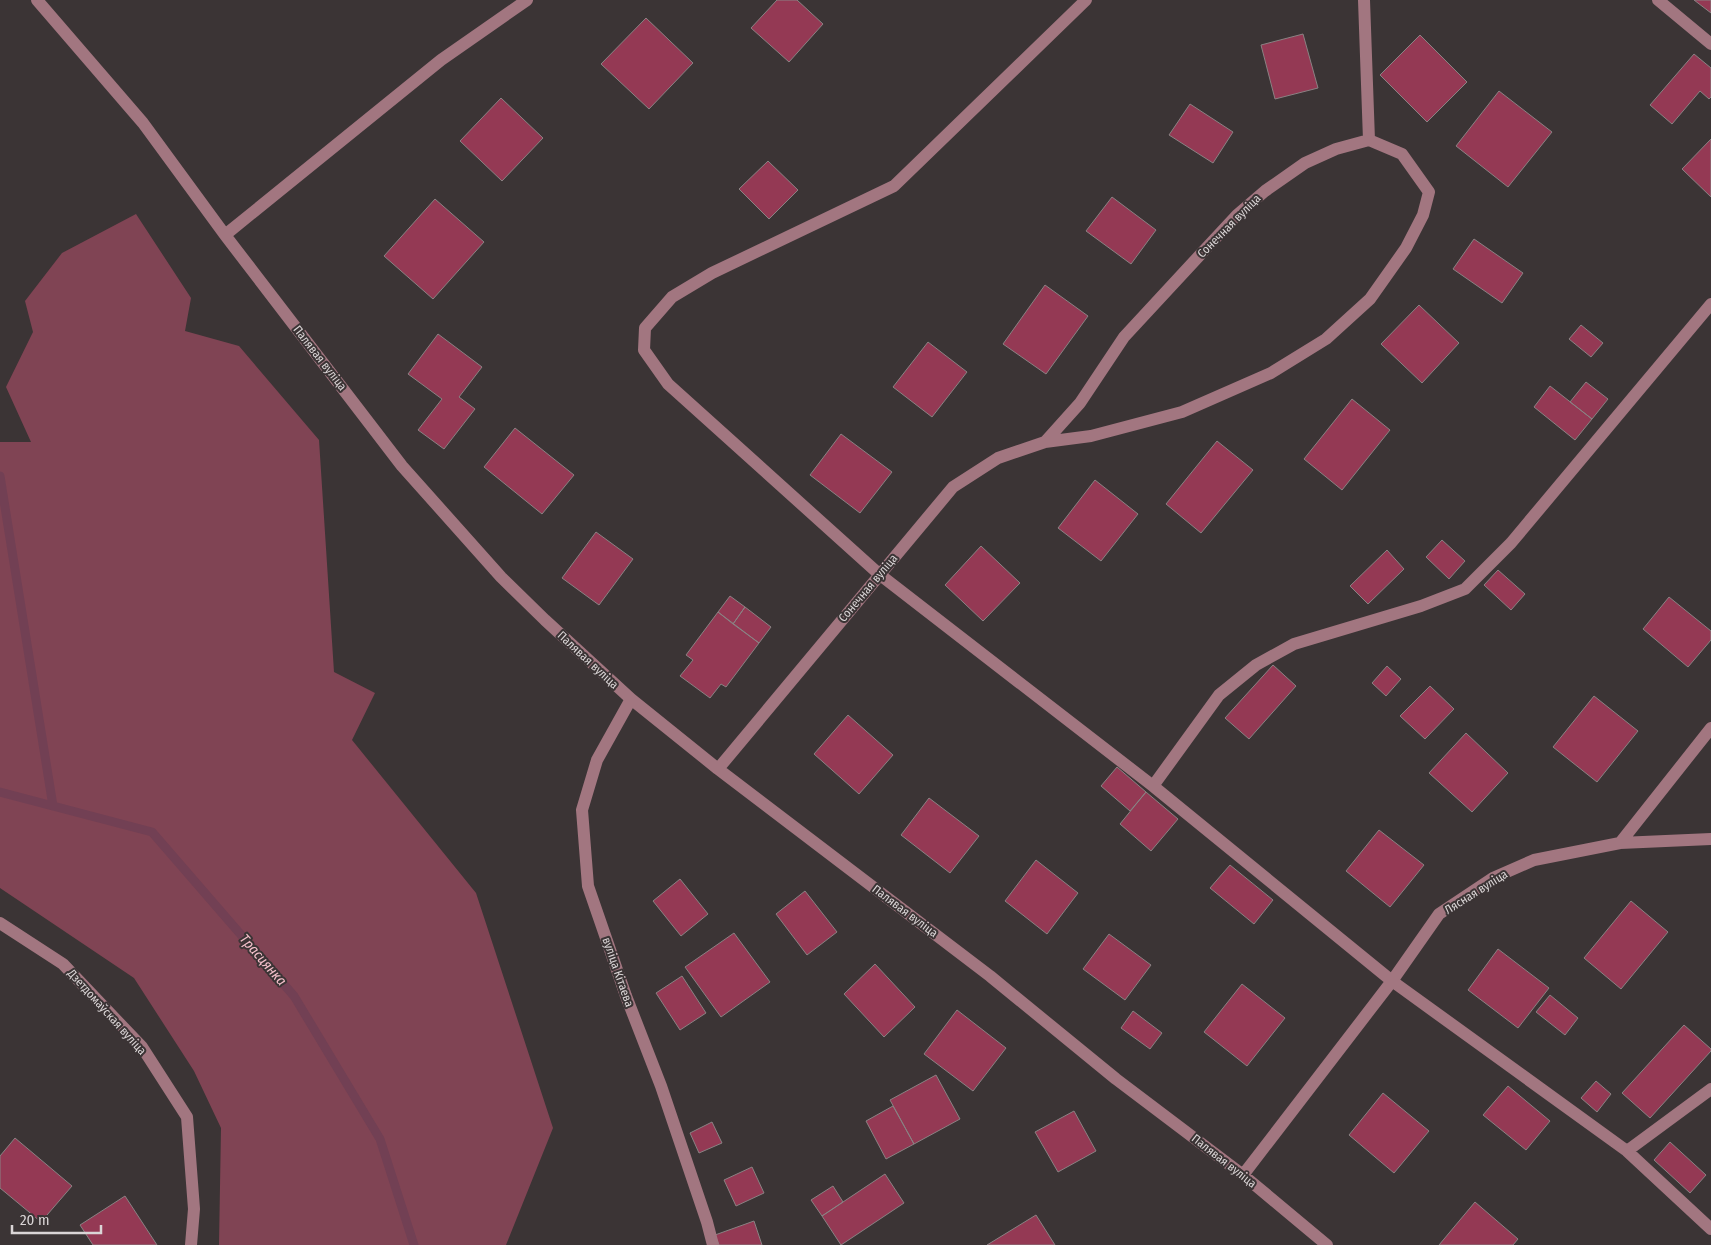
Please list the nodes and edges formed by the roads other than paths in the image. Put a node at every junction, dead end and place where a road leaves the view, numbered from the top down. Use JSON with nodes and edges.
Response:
{"nodes":[{"id":1,"x":37,"y":0,"type":"edge"},
{"id":2,"x":527,"y":0,"type":"edge"},
{"id":3,"x":1086,"y":0,"type":"edge"},
{"id":4,"x":1364,"y":0,"type":"edge"},
{"id":5,"x":1658,"y":0,"type":"edge"},
{"id":6,"x":1711,"y":44,"type":"edge"},
{"id":7,"x":1369,"y":140,"type":"junction"},
{"id":8,"x":225,"y":235,"type":"junction"},
{"id":9,"x":1711,"y":304,"type":"edge"},
{"id":10,"x":1045,"y":442,"type":"junction"},
{"id":11,"x":879,"y":574,"type":"junction"},
{"id":12,"x":631,"y":699,"type":"junction"},
{"id":13,"x":1711,"y":728,"type":"edge"},
{"id":14,"x":718,"y":769,"type":"junction"},
{"id":15,"x":1153,"y":786,"type":"junction"},
{"id":16,"x":1711,"y":839,"type":"edge"},
{"id":17,"x":1620,"y":842,"type":"junction"},
{"id":18,"x":0,"y":923,"type":"edge"},
{"id":19,"x":1392,"y":981,"type":"junction"},
{"id":20,"x":1711,"y":1089,"type":"edge"},
{"id":21,"x":1626,"y":1151,"type":"junction"},
{"id":22,"x":1243,"y":1176,"type":"junction"},
{"id":23,"x":1711,"y":1229,"type":"edge"},
{"id":24,"x":191,"y":1245,"type":"edge"},
{"id":25,"x":713,"y":1245,"type":"edge"},
{"id":26,"x":1327,"y":1245,"type":"edge"}],
"edges":[{"from":1,"to":8,"type":"street","name":"Палявая вуліца"},
{"from":2,"to":8,"type":"street"},
{"from":3,"to":11,"type":"street"},
{"from":4,"to":7,"type":"street"},
{"from":5,"to":6,"type":"street"},
{"from":7,"to":10,"type":"street","name":"Сонечная вуліца"},
{"from":7,"to":10,"type":"street","name":"Сонечная вуліца"},
{"from":8,"to":12,"type":"street","name":"Палявая вуліца"},
{"from":9,"to":15,"type":"street"},
{"from":10,"to":11,"type":"street","name":"Сонечная вуліца"},
{"from":11,"to":14,"type":"street","name":"Сонечная вуліца"},
{"from":11,"to":15,"type":"street"},
{"from":12,"to":14,"type":"street","name":"Палявая вуліца"},
{"from":12,"to":25,"type":"street","name":"вуліца Кітаева"},
{"from":13,"to":17,"type":"street"},
{"from":14,"to":22,"type":"street","name":"Палявая вуліца"},
{"from":15,"to":19,"type":"street"},
{"from":16,"to":17,"type":"street","name":"Лясная вуліца"},
{"from":17,"to":19,"type":"street","name":"Лясная вуліца"},
{"from":18,"to":24,"type":"street","name":"Дзетдомаўская вуліца"},
{"from":19,"to":21,"type":"street"},
{"from":19,"to":22,"type":"street","name":"Лясная вуліца"},
{"from":20,"to":21,"type":"street"},
{"from":21,"to":23,"type":"street"},
{"from":22,"to":26,"type":"street","name":"Палявая вуліца"}]}
